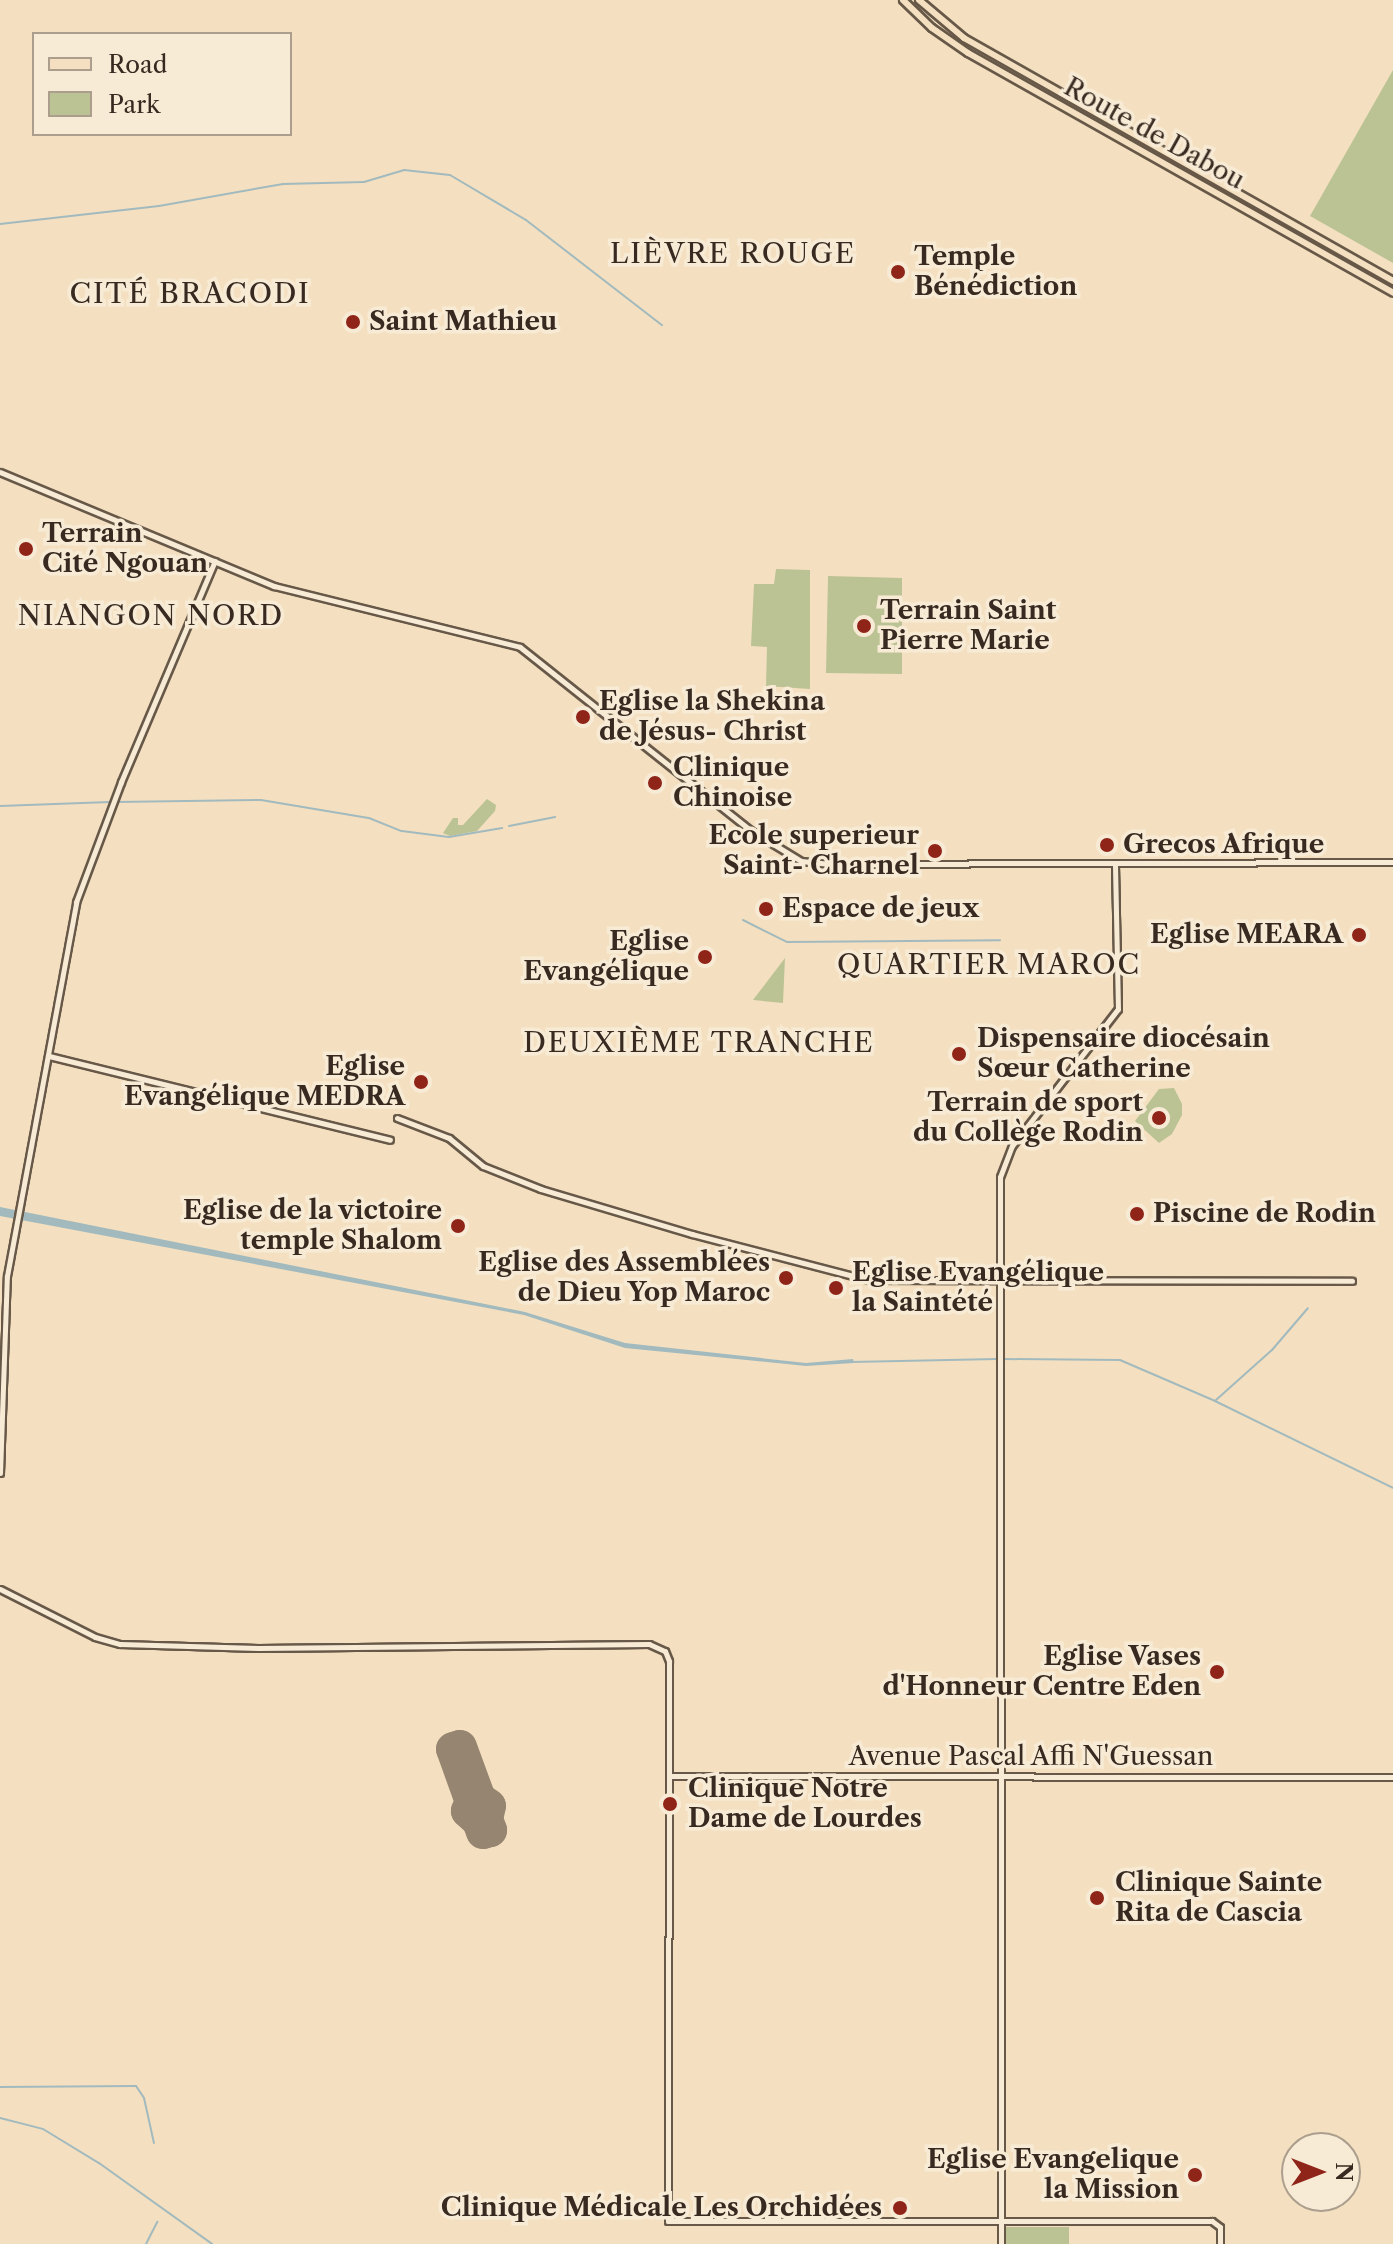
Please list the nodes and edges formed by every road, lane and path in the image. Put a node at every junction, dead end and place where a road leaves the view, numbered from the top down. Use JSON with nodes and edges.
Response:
{"nodes":[{"id":1,"x":903,"y":0,"type":"edge"},
{"id":2,"x":919,"y":0,"type":"edge"},
{"id":3,"x":1393,"y":281,"type":"edge"},
{"id":4,"x":1393,"y":292,"type":"edge"},
{"id":5,"x":0,"y":472,"type":"edge"},
{"id":6,"x":215,"y":561,"type":"junction"},
{"id":7,"x":1393,"y":862,"type":"edge"},
{"id":8,"x":1115,"y":864,"type":"junction"},
{"id":9,"x":49,"y":1056,"type":"junction"},
{"id":10,"x":397,"y":1118,"type":"dead end"},
{"id":11,"x":390,"y":1140,"type":"dead end"},
{"id":12,"x":1002,"y":1281,"type":"junction"},
{"id":13,"x":1352,"y":1281,"type":"dead end"},
{"id":14,"x":0,"y":1473,"type":"edge"},
{"id":15,"x":0,"y":1589,"type":"edge"},
{"id":16,"x":669,"y":1776,"type":"junction"},
{"id":17,"x":1000,"y":1777,"type":"junction"},
{"id":18,"x":1393,"y":1777,"type":"edge"},
{"id":19,"x":1001,"y":2219,"type":"junction"},
{"id":20,"x":1001,"y":2244,"type":"edge"},
{"id":21,"x":1220,"y":2244,"type":"edge"}],
"edges":[{"from":1,"to":4,"type":"main road","name":"Route de Dabou"},
{"from":2,"to":3,"type":"main road"},
{"from":5,"to":6,"type":"street"},
{"from":6,"to":8,"type":"street"},
{"from":6,"to":9,"type":"street"},
{"from":7,"to":8,"type":"street"},
{"from":8,"to":12,"type":"street"},
{"from":9,"to":11,"type":"street"},
{"from":9,"to":14,"type":"street"},
{"from":10,"to":12,"type":"street"},
{"from":12,"to":13,"type":"street"},
{"from":12,"to":17,"type":"street"},
{"from":15,"to":16,"type":"street"},
{"from":16,"to":17,"type":"street","name":"Avenue Pascal Affi N'Guessan"},
{"from":16,"to":19,"type":"street"},
{"from":17,"to":18,"type":"street","name":"Avenue Pascal Affi N'Guessan"},
{"from":17,"to":19,"type":"street"},
{"from":19,"to":20,"type":"street"},
{"from":19,"to":21,"type":"street"}]}
